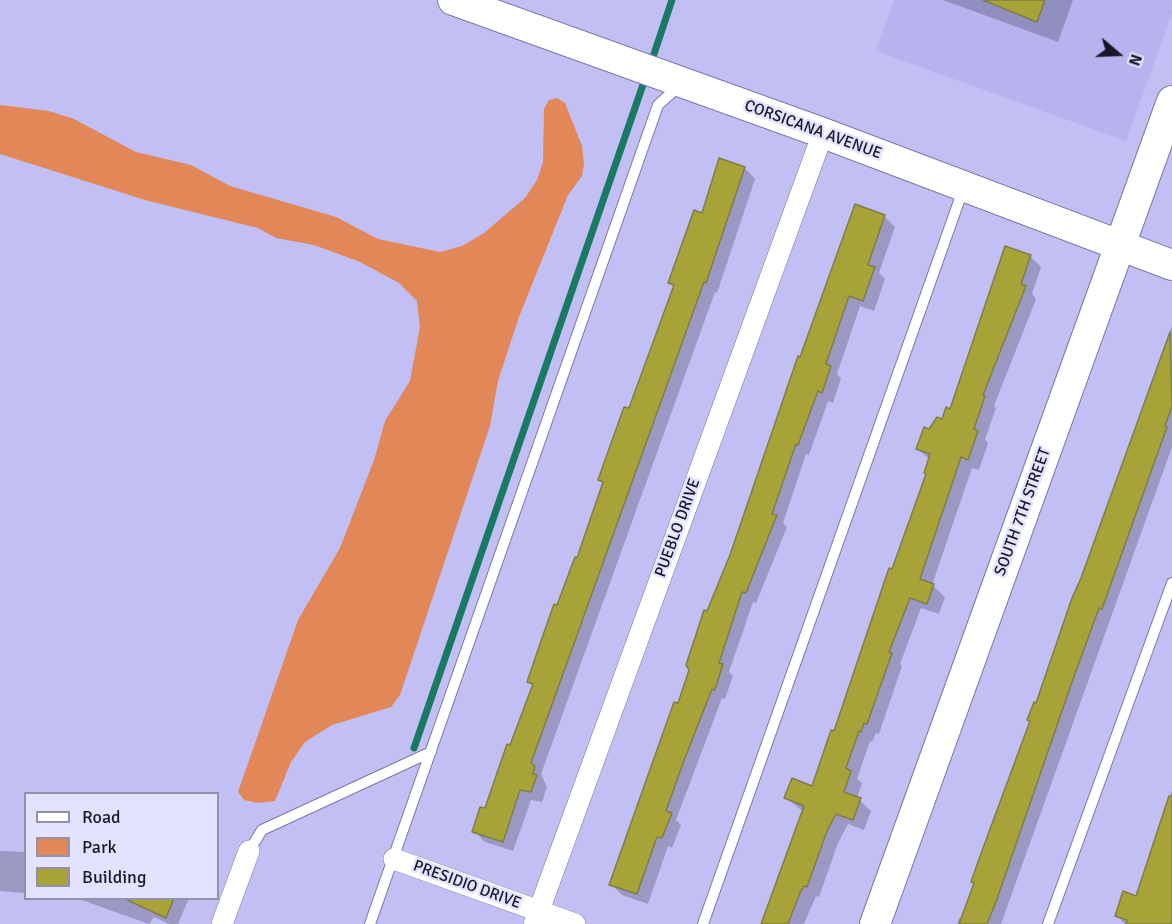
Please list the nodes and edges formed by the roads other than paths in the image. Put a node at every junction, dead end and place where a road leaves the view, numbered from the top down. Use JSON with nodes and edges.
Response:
{"nodes":[{"id":1,"x":453,"y":0,"type":"edge"},
{"id":2,"x":674,"y":81,"type":"junction"},
{"id":3,"x":1172,"y":101,"type":"edge"},
{"id":4,"x":823,"y":133,"type":"junction"},
{"id":5,"x":964,"y":187,"type":"junction"},
{"id":6,"x":1119,"y":246,"type":"junction"},
{"id":7,"x":1172,"y":265,"type":"edge"},
{"id":8,"x":1172,"y":583,"type":"edge"},
{"id":9,"x":430,"y":752,"type":"junction"},
{"id":10,"x":249,"y":851,"type":"joint"},
{"id":11,"x":394,"y":859,"type":"junction"},
{"id":12,"x":536,"y":917,"type":"edge"},
{"id":13,"x":222,"y":924,"type":"edge"},
{"id":14,"x":370,"y":924,"type":"edge"},
{"id":15,"x":575,"y":924,"type":"edge"},
{"id":16,"x":703,"y":924,"type":"edge"},
{"id":17,"x":875,"y":924,"type":"edge"},
{"id":18,"x":1048,"y":924,"type":"edge"}],
"edges":[{"from":1,"to":2,"type":"main road","name":"CORSICANA AVENUE"},
{"from":2,"to":4,"type":"main road","name":"CORSICANA AVENUE"},
{"from":2,"to":9,"type":"lane"},
{"from":3,"to":6,"type":"main road","name":"SOUTH 7TH STREET"},
{"from":4,"to":5,"type":"main road","name":"CORSICANA AVENUE"},
{"from":4,"to":12,"type":"street","name":"PUEBLO DRIVE"},
{"from":5,"to":6,"type":"main road","name":"CORSICANA AVENUE"},
{"from":5,"to":16,"type":"lane"},
{"from":6,"to":7,"type":"main road","name":"CORSICANA AVENUE"},
{"from":6,"to":17,"type":"main road","name":"SOUTH 7TH STREET"},
{"from":8,"to":18,"type":"lane"},
{"from":9,"to":10,"type":"lane"},
{"from":9,"to":11,"type":"lane"},
{"from":10,"to":13,"type":"street"},
{"from":11,"to":12,"type":"street","name":"PRESIDIO DRIVE"},
{"from":11,"to":14,"type":"lane"},
{"from":12,"to":15,"type":"street","name":"PRESIDIO DRIVE"}]}
